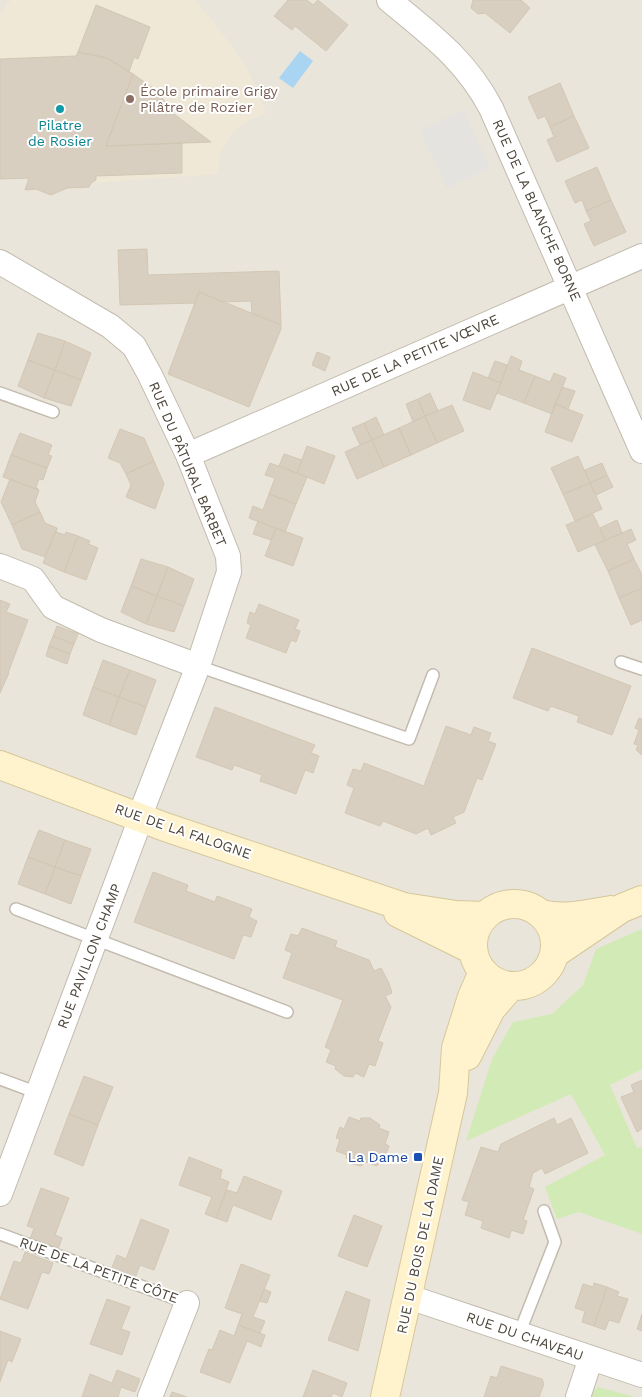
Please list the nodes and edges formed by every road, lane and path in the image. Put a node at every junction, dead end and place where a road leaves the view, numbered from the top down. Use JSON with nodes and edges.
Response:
{"nodes":[{"id":1,"x":389,"y":0,"type":"edge"},
{"id":2,"x":642,"y":256,"type":"edge"},
{"id":3,"x":0,"y":262,"type":"edge"},
{"id":4,"x":570,"y":287,"type":"junction"},
{"id":5,"x":0,"y":393,"type":"edge"},
{"id":6,"x":54,"y":412,"type":"dead end"},
{"id":7,"x":642,"y":451,"type":"edge"},
{"id":8,"x":188,"y":455,"type":"junction"},
{"id":9,"x":0,"y":566,"type":"edge"},
{"id":10,"x":621,"y":662,"type":"dead end"},
{"id":11,"x":198,"y":666,"type":"junction"},
{"id":12,"x":642,"y":668,"type":"edge"},
{"id":13,"x":434,"y":675,"type":"dead end"},
{"id":14,"x":0,"y":765,"type":"edge"},
{"id":15,"x":140,"y":818,"type":"junction"},
{"id":16,"x":367,"y":895,"type":"junction"},
{"id":17,"x":632,"y":904,"type":"edge"},
{"id":18,"x":16,"y":909,"type":"dead end"},
{"id":19,"x":540,"y":914,"type":"junction"},
{"id":20,"x":484,"y":916,"type":"junction"},
{"id":21,"x":96,"y":939,"type":"junction"},
{"id":22,"x":554,"y":954,"type":"junction"},
{"id":23,"x":478,"y":961,"type":"junction"},
{"id":24,"x":511,"y":986,"type":"junction"},
{"id":25,"x":287,"y":1012,"type":"dead end"},
{"id":26,"x":0,"y":1079,"type":"edge"},
{"id":27,"x":453,"y":1092,"type":"junction"},
{"id":28,"x":38,"y":1093,"type":"junction"},
{"id":29,"x":0,"y":1194,"type":"edge"},
{"id":30,"x":544,"y":1211,"type":"dead end"},
{"id":31,"x":0,"y":1234,"type":"edge"},
{"id":32,"x":409,"y":1297,"type":"junction"},
{"id":33,"x":187,"y":1302,"type":"joint"},
{"id":34,"x":519,"y":1334,"type":"junction"},
{"id":35,"x":591,"y":1358,"type":"junction"},
{"id":36,"x":642,"y":1375,"type":"edge"},
{"id":37,"x":150,"y":1397,"type":"edge"},
{"id":38,"x":385,"y":1397,"type":"edge"},
{"id":39,"x":578,"y":1397,"type":"edge"}],
"edges":[{"from":1,"to":4,"type":"street","name":"RUE DE LA BLANCHE BORNE"},
{"from":2,"to":4,"type":"street","name":"RUE DE LA PETITE VŒVRE"},
{"from":3,"to":8,"type":"street","name":"RUE DU PÂTURAL BARBET"},
{"from":4,"to":7,"type":"street","name":"RUE DE LA BLANCHE BORNE"},
{"from":4,"to":8,"type":"street","name":"RUE DE LA PETITE VŒVRE"},
{"from":5,"to":6,"type":"lane"},
{"from":8,"to":11,"type":"street","name":"RUE DU PÂTURAL BARBET"},
{"from":9,"to":11,"type":"street"},
{"from":10,"to":12,"type":"lane"},
{"from":11,"to":13,"type":"lane"},
{"from":11,"to":15,"type":"street","name":"RUE DU PÂTURAL BARBET"},
{"from":14,"to":15,"type":"street","name":"RUE DE LA FALOGNE"},
{"from":15,"to":16,"type":"street","name":"RUE DE LA FALOGNE"},
{"from":15,"to":21,"type":"street","name":"RUE PAVILLON CHAMP"},
{"from":16,"to":20,"type":"street","name":"RUE DE LA FALOGNE"},
{"from":16,"to":23,"type":"street","name":"RUE DE LA FALOGNE"},
{"from":17,"to":19,"type":"street"},
{"from":17,"to":22,"type":"street"},
{"from":18,"to":21,"type":"lane"},
{"from":19,"to":20,"type":"street"},
{"from":19,"to":22,"type":"street"},
{"from":20,"to":23,"type":"street"},
{"from":21,"to":25,"type":"lane"},
{"from":21,"to":28,"type":"street","name":"RUE PAVILLON CHAMP"},
{"from":22,"to":24,"type":"street"},
{"from":23,"to":24,"type":"street"},
{"from":23,"to":27,"type":"street","name":"RUE DU BOIS DE LA DAME"},
{"from":24,"to":27,"type":"street","name":"RUE DU BOIS DE LA DAME"},
{"from":26,"to":28,"type":"lane"},
{"from":27,"to":32,"type":"street","name":"RUE DU BOIS DE LA DAME"},
{"from":28,"to":29,"type":"street","name":"RUE PAVILLON CHAMP"},
{"from":30,"to":34,"type":"lane"},
{"from":31,"to":33,"type":"lane","name":"RUE DE LA PETITE CÔTE"},
{"from":32,"to":34,"type":"street","name":"RUE DU CHAVEAU"},
{"from":32,"to":38,"type":"street","name":"RUE DU BOIS DE LA DAME"},
{"from":33,"to":37,"type":"street","name":"RUE DE LA PETITE CÔTE"},
{"from":34,"to":35,"type":"street","name":"RUE DU CHAVEAU"},
{"from":35,"to":36,"type":"street","name":"RUE DU CHAVEAU"},
{"from":35,"to":39,"type":"street"}]}
